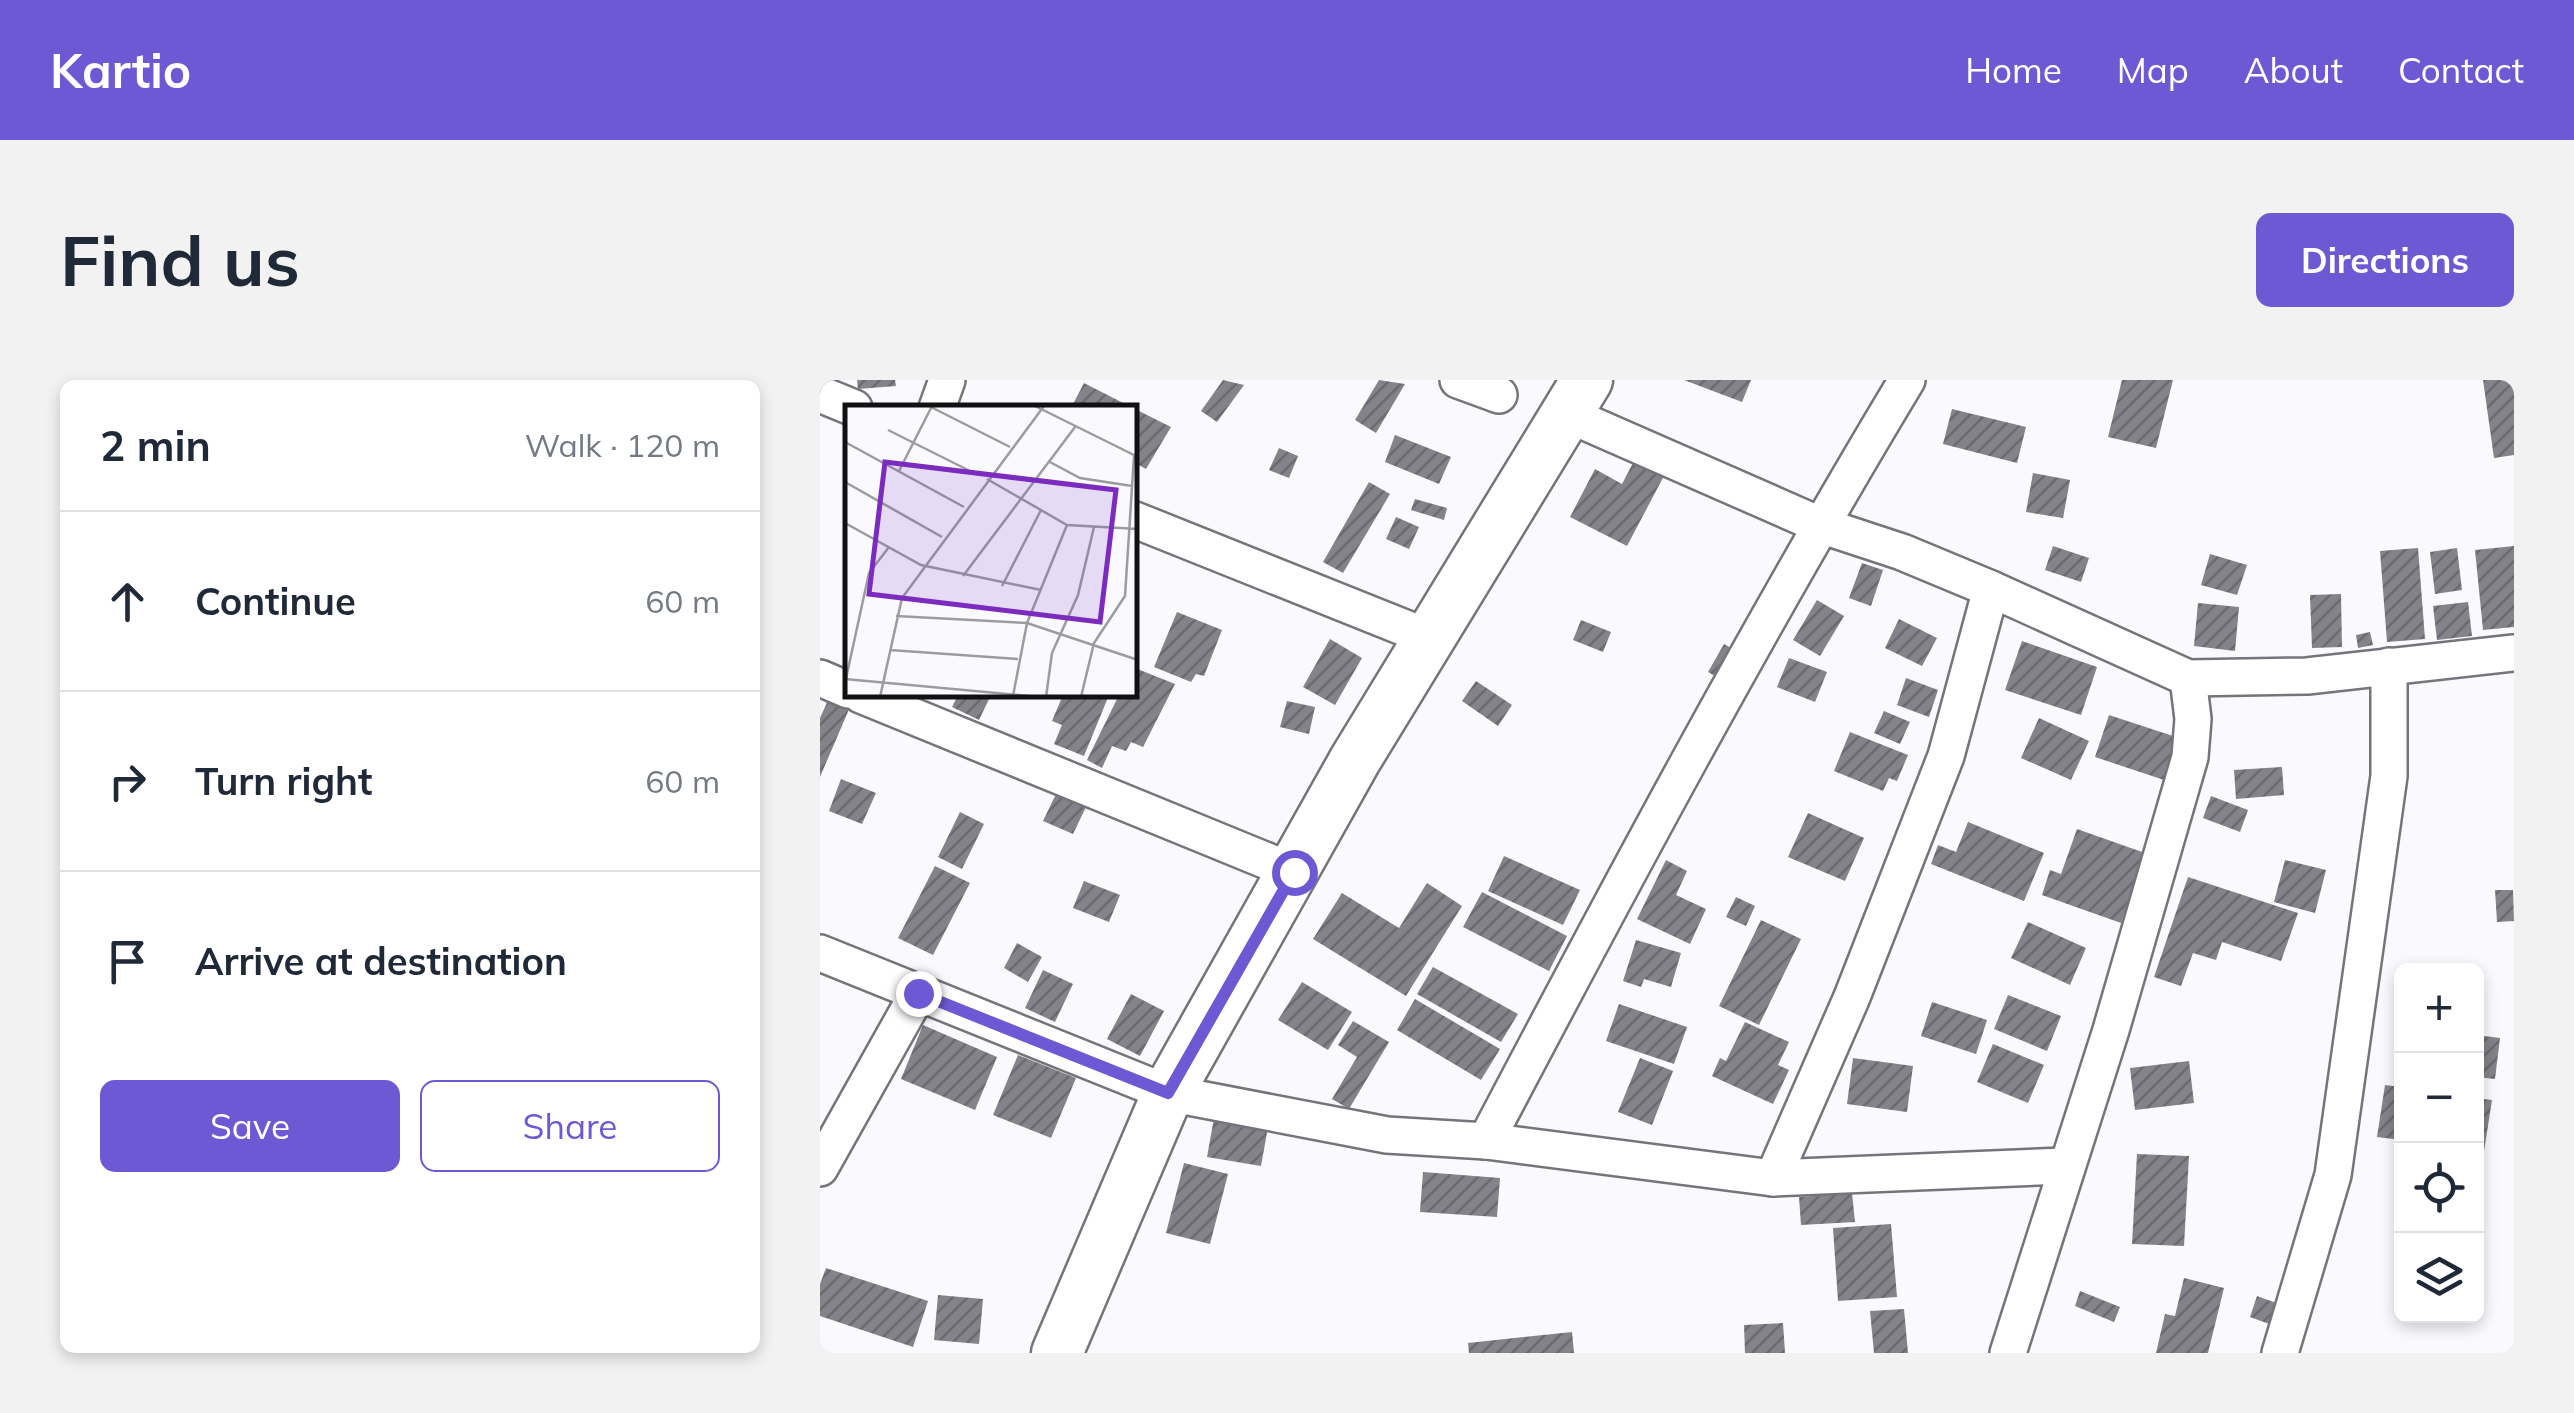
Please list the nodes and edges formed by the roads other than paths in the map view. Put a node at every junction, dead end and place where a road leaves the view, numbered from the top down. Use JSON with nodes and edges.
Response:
{"nodes":[{"id":1,"x":947,"y":380,"type":"edge"},
{"id":2,"x":1458,"y":380,"type":"edge"},
{"id":3,"x":1908,"y":380,"type":"edge"},
{"id":4,"x":820,"y":394,"type":"edge"},
{"id":5,"x":1499,"y":396,"type":"dead end"},
{"id":6,"x":1577,"y":397,"type":"edge"},
{"id":7,"x":847,"y":405,"type":"edge"},
{"id":8,"x":938,"y":405,"type":"edge"},
{"id":9,"x":1138,"y":521,"type":"edge"},
{"id":10,"x":1820,"y":525,"type":"junction"},
{"id":11,"x":1991,"y":588,"type":"junction"},
{"id":12,"x":1430,"y":638,"type":"junction"},
{"id":13,"x":2514,"y":653,"type":"edge"},
{"id":14,"x":2389,"y":666,"type":"junction"},
{"id":15,"x":820,"y":678,"type":"edge"},
{"id":16,"x":2188,"y":678,"type":"junction"},
{"id":17,"x":845,"y":689,"type":"edge"},
{"id":18,"x":868,"y":698,"type":"edge"},
{"id":19,"x":1294,"y":872,"type":"junction"},
{"id":20,"x":820,"y":953,"type":"edge"},
{"id":21,"x":918,"y":993,"type":"junction"},
{"id":22,"x":1168,"y":1093,"type":"junction"},
{"id":23,"x":1486,"y":1141,"type":"junction"},
{"id":24,"x":2064,"y":1166,"type":"junction"},
{"id":25,"x":820,"y":1168,"type":"edge"},
{"id":26,"x":1773,"y":1178,"type":"junction"},
{"id":27,"x":1057,"y":1353,"type":"edge"},
{"id":28,"x":2008,"y":1353,"type":"edge"},
{"id":29,"x":2280,"y":1353,"type":"edge"}],
"edges":[{"from":1,"to":8,"type":"street"},
{"from":2,"to":5,"type":"street"},
{"from":3,"to":10,"type":"street"},
{"from":4,"to":7,"type":"street"},
{"from":6,"to":10,"type":"street"},
{"from":6,"to":12,"type":"street"},
{"from":9,"to":12,"type":"street"},
{"from":10,"to":11,"type":"street"},
{"from":10,"to":23,"type":"street"},
{"from":11,"to":16,"type":"street"},
{"from":11,"to":26,"type":"street"},
{"from":12,"to":19,"type":"street"},
{"from":13,"to":14,"type":"street"},
{"from":14,"to":16,"type":"street"},
{"from":14,"to":29,"type":"street"},
{"from":15,"to":17,"type":"street"},
{"from":16,"to":24,"type":"street"},
{"from":18,"to":19,"type":"street"},
{"from":19,"to":22,"type":"street"},
{"from":20,"to":21,"type":"street"},
{"from":21,"to":22,"type":"street"},
{"from":21,"to":25,"type":"street"},
{"from":22,"to":23,"type":"street"},
{"from":22,"to":27,"type":"street"},
{"from":23,"to":26,"type":"street"},
{"from":24,"to":26,"type":"street"},
{"from":24,"to":28,"type":"street"}]}
